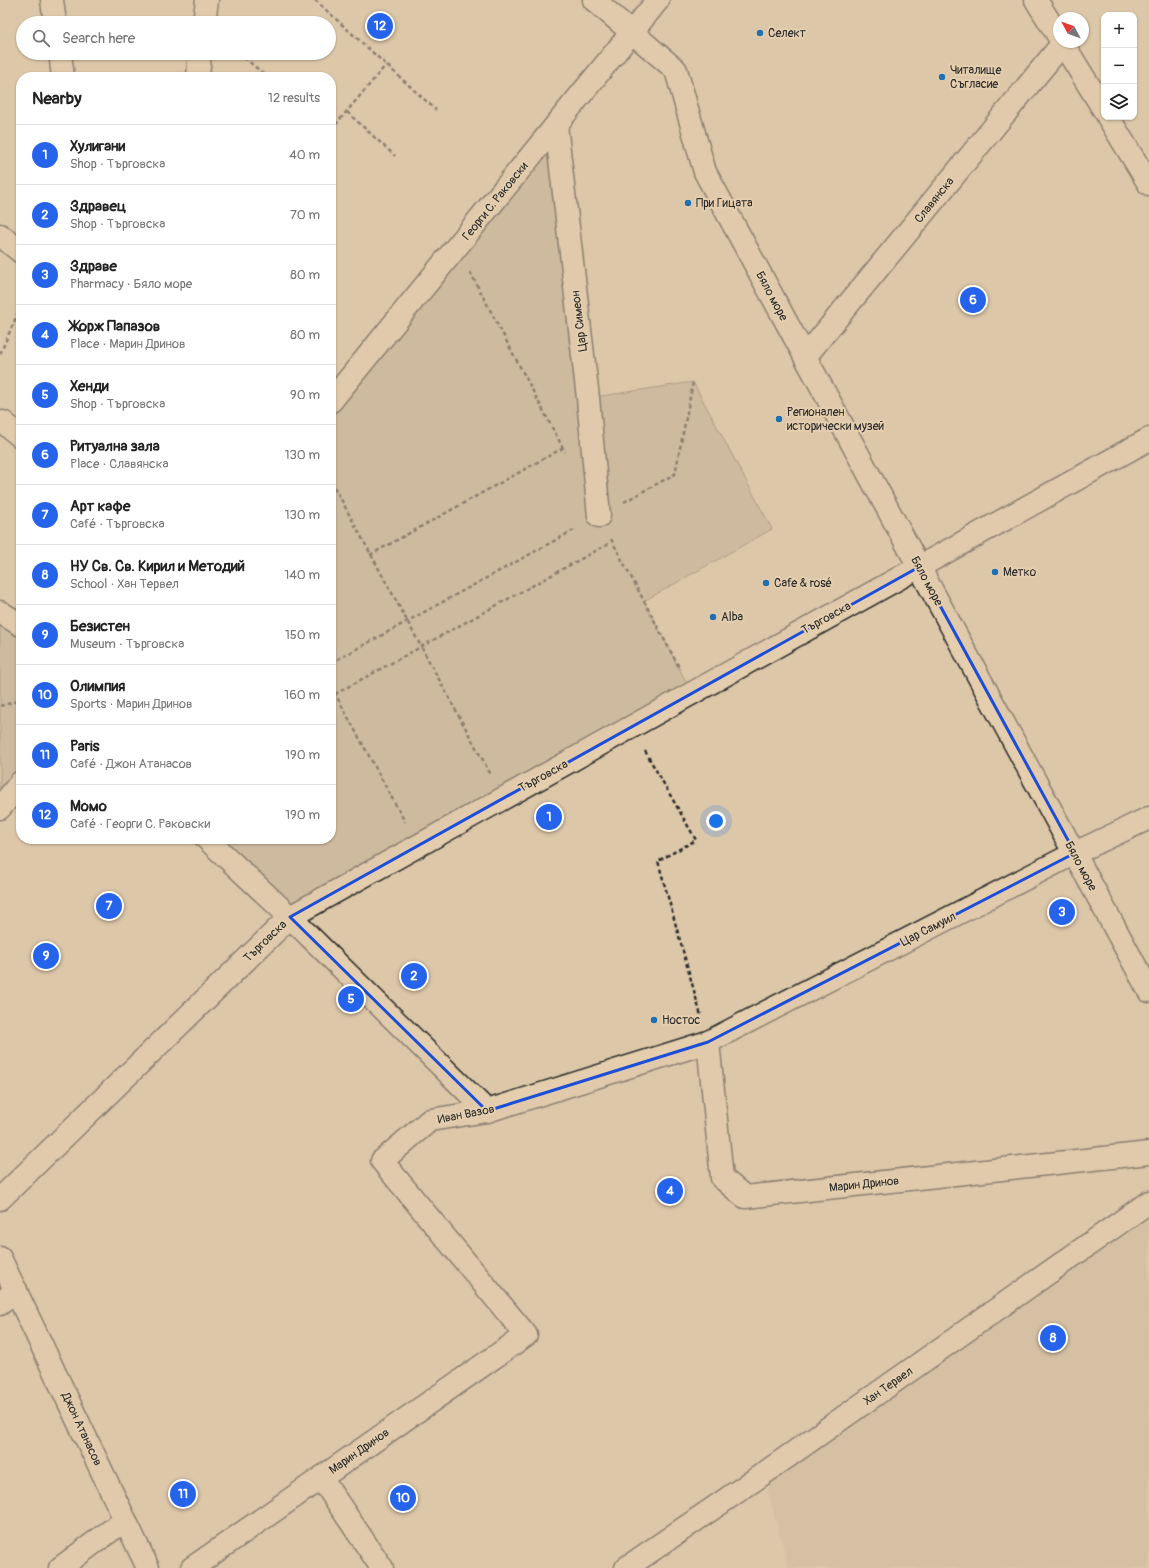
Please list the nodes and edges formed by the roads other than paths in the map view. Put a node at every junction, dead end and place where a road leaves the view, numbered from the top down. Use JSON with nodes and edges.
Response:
{"nodes":[{"id":1,"x":52,"y":0,"type":"edge"},
{"id":2,"x":207,"y":0,"type":"edge"},
{"id":3,"x":594,"y":0,"type":"edge"},
{"id":4,"x":658,"y":0,"type":"edge"},
{"id":5,"x":1036,"y":0,"type":"edge"},
{"id":6,"x":54,"y":16,"type":"edge"},
{"id":7,"x":205,"y":16,"type":"edge"},
{"id":8,"x":1053,"y":28,"type":"edge"},
{"id":9,"x":631,"y":32,"type":"junction"},
{"id":10,"x":1055,"y":48,"type":"edge"},
{"id":11,"x":1065,"y":48,"type":"edge"},
{"id":12,"x":61,"y":60,"type":"edge"},
{"id":13,"x":199,"y":60,"type":"edge"},
{"id":14,"x":62,"y":72,"type":"edge"},
{"id":15,"x":198,"y":72,"type":"edge"},
{"id":16,"x":1101,"y":105,"type":"edge"},
{"id":17,"x":1110,"y":120,"type":"edge"},
{"id":18,"x":556,"y":125,"type":"junction"},
{"id":19,"x":1149,"y":184,"type":"edge"},
{"id":20,"x":0,"y":236,"type":"edge"},
{"id":21,"x":16,"y":248,"type":"edge"},
{"id":22,"x":805,"y":357,"type":"junction"},
{"id":23,"x":336,"y":396,"type":"edge"},
{"id":24,"x":3,"y":422,"type":"dead end"},
{"id":25,"x":16,"y":433,"type":"edge"},
{"id":26,"x":1149,"y":439,"type":"edge"},
{"id":27,"x":599,"y":516,"type":"road end"},
{"id":28,"x":919,"y":567,"type":"junction"},
{"id":29,"x":0,"y":612,"type":"edge"},
{"id":30,"x":16,"y":622,"type":"edge"},
{"id":31,"x":16,"y":788,"type":"edge"},
{"id":32,"x":0,"y":808,"type":"edge"},
{"id":33,"x":1149,"y":818,"type":"edge"},
{"id":34,"x":212,"y":844,"type":"edge"},
{"id":35,"x":1075,"y":853,"type":"junction"},
{"id":36,"x":290,"y":917,"type":"junction"},
{"id":37,"x":1149,"y":991,"type":"edge"},
{"id":38,"x":708,"y":1042,"type":"junction"},
{"id":39,"x":487,"y":1111,"type":"junction"},
{"id":40,"x":1149,"y":1153,"type":"edge"},
{"id":41,"x":0,"y":1199,"type":"edge"},
{"id":42,"x":1149,"y":1202,"type":"edge"},
{"id":43,"x":0,"y":1258,"type":"edge"},
{"id":44,"x":8,"y":1297,"type":"edge"},
{"id":45,"x":526,"y":1335,"type":"joint"},
{"id":46,"x":321,"y":1478,"type":"junction"},
{"id":47,"x":125,"y":1520,"type":"junction"},
{"id":48,"x":60,"y":1568,"type":"edge"},
{"id":49,"x":148,"y":1568,"type":"edge"},
{"id":50,"x":192,"y":1568,"type":"edge"},
{"id":51,"x":382,"y":1568,"type":"edge"},
{"id":52,"x":626,"y":1568,"type":"edge"}],
"edges":[{"from":1,"to":6,"type":"street"},
{"from":2,"to":7,"type":"street"},
{"from":3,"to":9,"type":"street","name":"Бяло море"},
{"from":4,"to":9,"type":"street","name":"Георги С. Раковски"},
{"from":5,"to":8,"type":"street"},
{"from":9,"to":18,"type":"street","name":"Георги С. Раковски"},
{"from":9,"to":22,"type":"street","name":"Бяло море"},
{"from":10,"to":22,"type":"street","name":"Славянска"},
{"from":11,"to":16,"type":"street"},
{"from":12,"to":14,"type":"street"},
{"from":13,"to":15,"type":"street"},
{"from":17,"to":19,"type":"street"},
{"from":18,"to":23,"type":"street","name":"Георги С. Раковски"},
{"from":18,"to":27,"type":"street","name":"Цар Симеон"},
{"from":20,"to":21,"type":"street"},
{"from":22,"to":28,"type":"street","name":"Бяло море"},
{"from":24,"to":25,"type":"street"},
{"from":26,"to":28,"type":"street","name":"Търговска"},
{"from":28,"to":35,"type":"street","name":"Бяло море"},
{"from":28,"to":36,"type":"street","name":"Търговска"},
{"from":29,"to":30,"type":"street"},
{"from":31,"to":32,"type":"street"},
{"from":33,"to":35,"type":"street","name":"Цар Самуил"},
{"from":34,"to":36,"type":"street"},
{"from":35,"to":37,"type":"street","name":"Бяло море"},
{"from":35,"to":38,"type":"street","name":"Цар Самуил"},
{"from":36,"to":39,"type":"street"},
{"from":36,"to":41,"type":"street","name":"Търговска"},
{"from":38,"to":39,"type":"street","name":"Иван Вазов"},
{"from":38,"to":40,"type":"street","name":"Марин Дринов"},
{"from":39,"to":45,"type":"street","name":"Иван Вазов"},
{"from":42,"to":52,"type":"street","name":"Хан Тервел"},
{"from":43,"to":44,"type":"street","name":"Джон Атанасов"},
{"from":44,"to":47,"type":"street","name":"Джон Атанасов"},
{"from":45,"to":46,"type":"street","name":"Марин Дринов"},
{"from":46,"to":50,"type":"street","name":"Марин Дринов"},
{"from":46,"to":51,"type":"street"},
{"from":47,"to":48,"type":"street"},
{"from":47,"to":49,"type":"street","name":"Джон Атанасов"}]}
